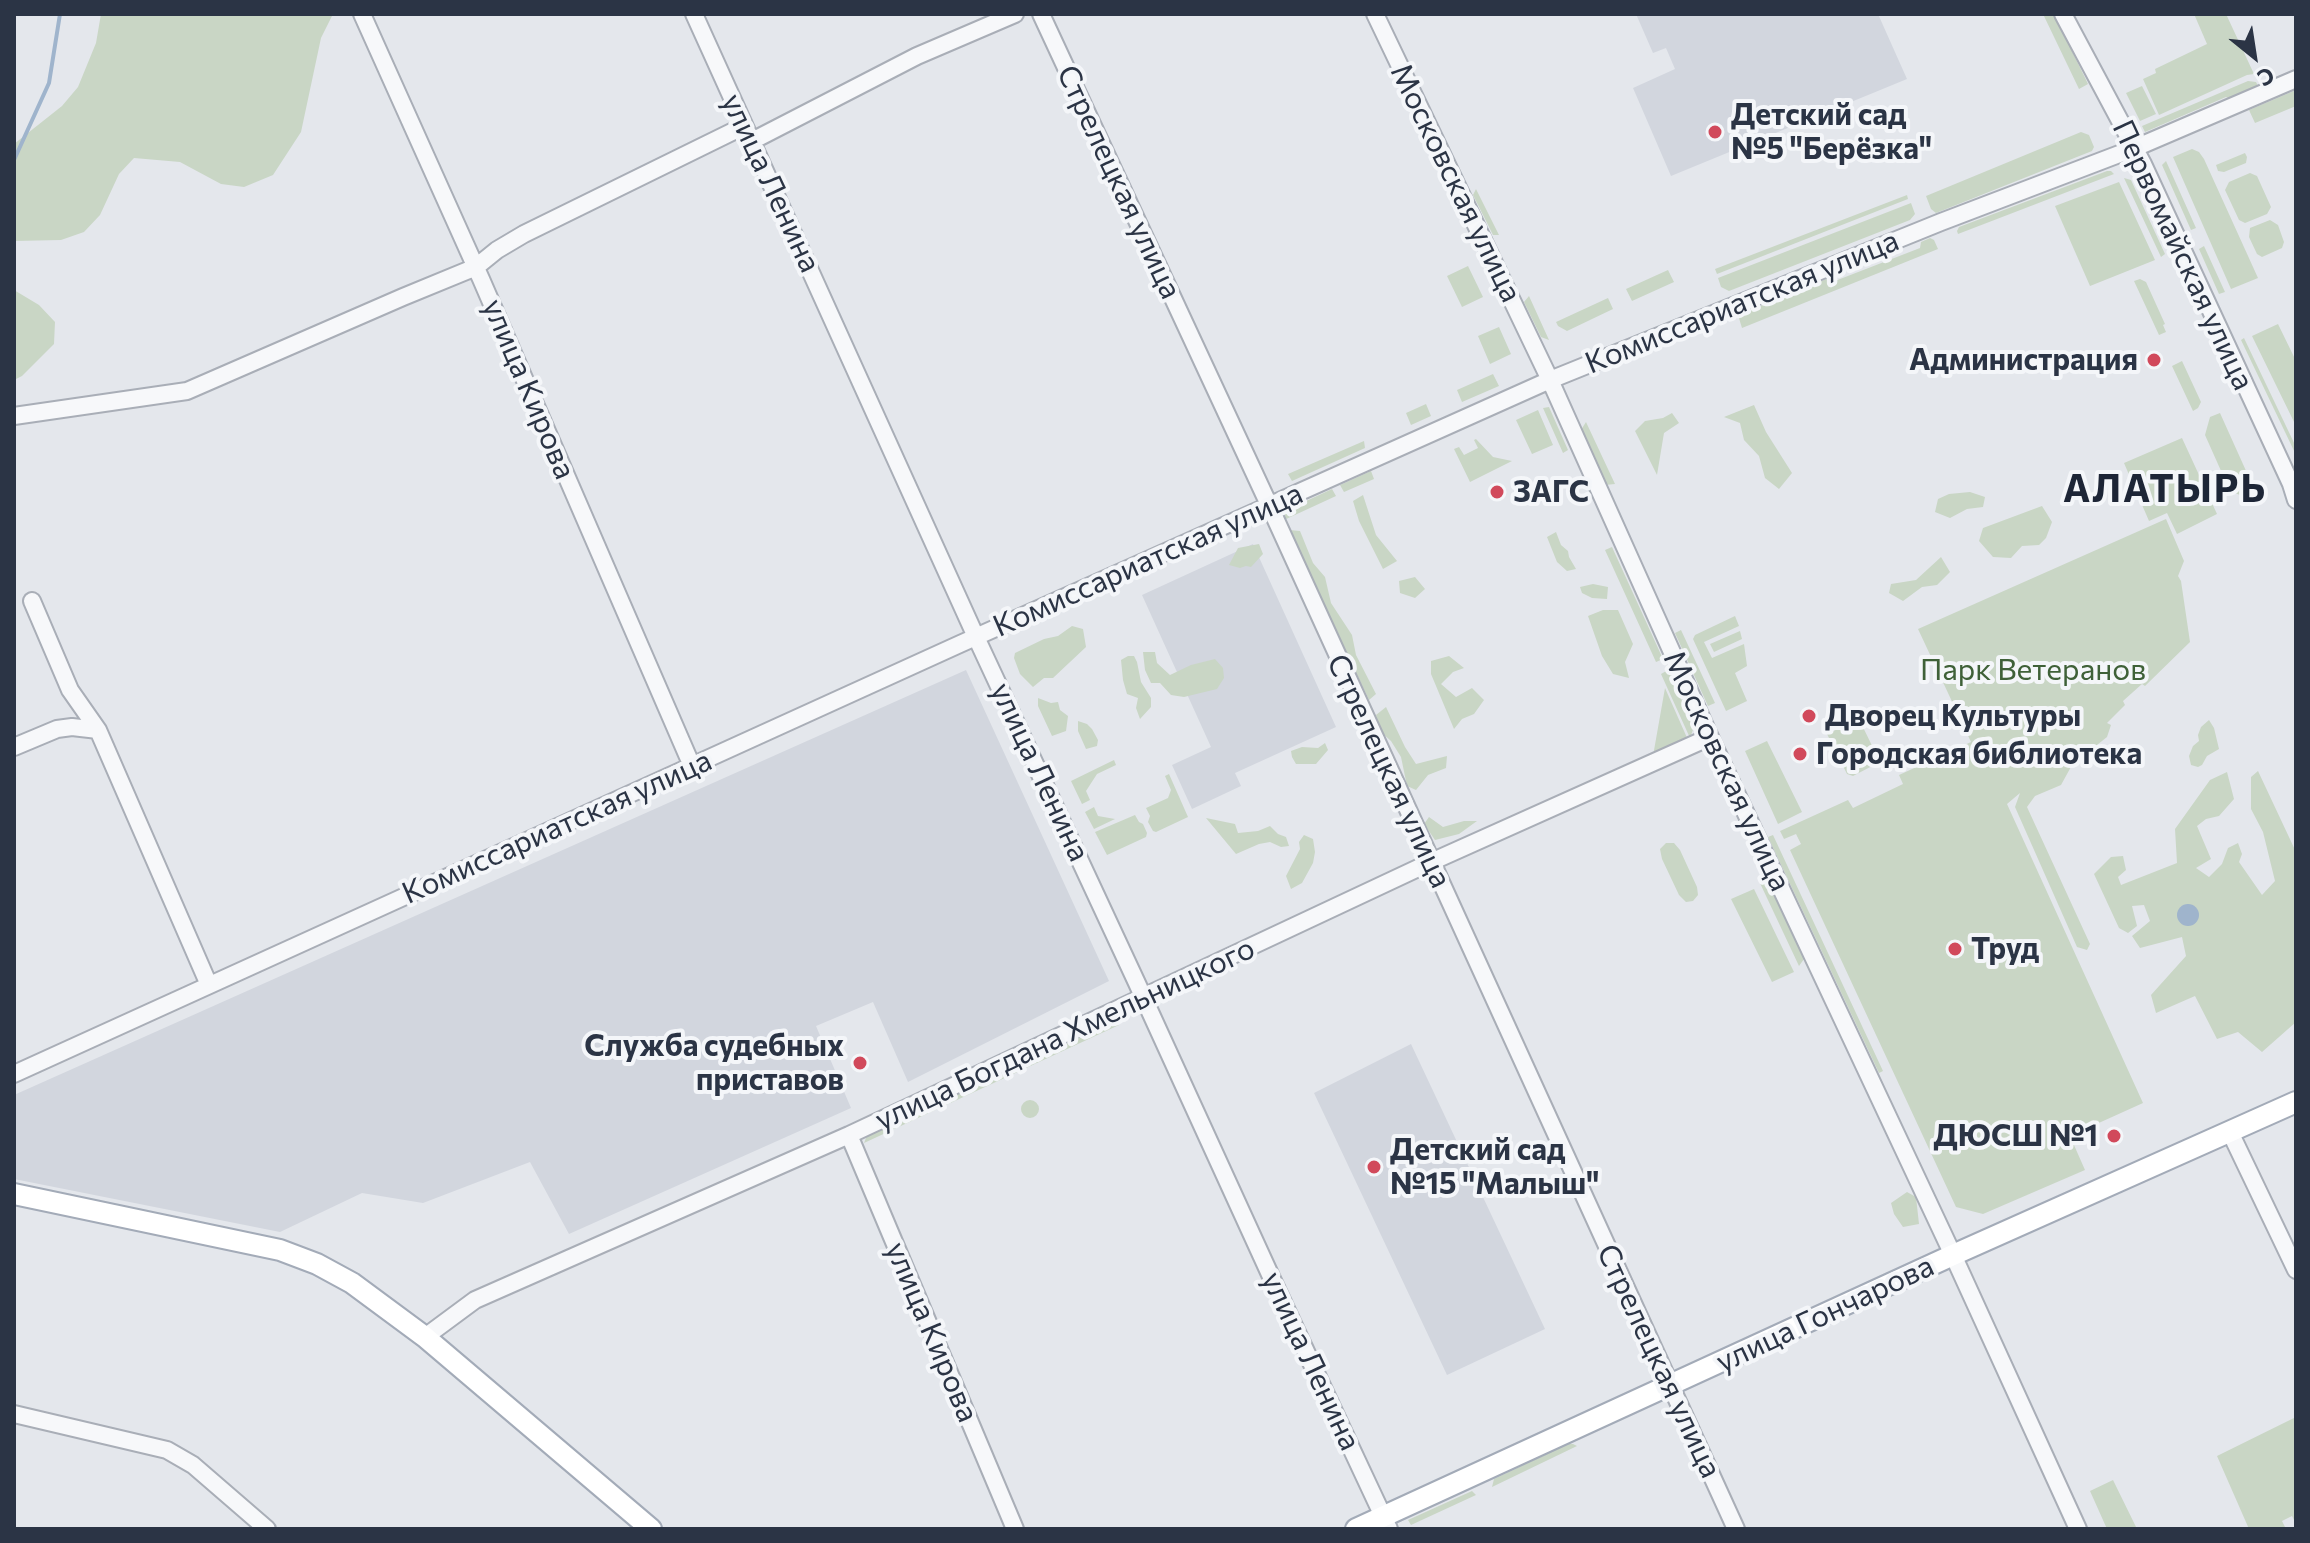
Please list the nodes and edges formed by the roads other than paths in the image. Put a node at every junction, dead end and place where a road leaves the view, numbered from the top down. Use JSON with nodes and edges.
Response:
{"nodes":[{"id":1,"x":362,"y":14,"type":"edge"},
{"id":2,"x":694,"y":14,"type":"edge"},
{"id":3,"x":1015,"y":14,"type":"edge"},
{"id":4,"x":1041,"y":14,"type":"edge"},
{"id":5,"x":1375,"y":14,"type":"edge"},
{"id":6,"x":2063,"y":14,"type":"edge"},
{"id":7,"x":2296,"y":79,"type":"edge"},
{"id":8,"x":748,"y":134,"type":"junction"},
{"id":9,"x":2135,"y":148,"type":"junction"},
{"id":10,"x":476,"y":267,"type":"junction"},
{"id":11,"x":1550,"y":380,"type":"junction"},
{"id":12,"x":14,"y":416,"type":"edge"},
{"id":13,"x":2296,"y":500,"type":"edge"},
{"id":14,"x":1270,"y":507,"type":"junction"},
{"id":15,"x":32,"y":601,"type":"dead end"},
{"id":16,"x":976,"y":637,"type":"junction"},
{"id":17,"x":98,"y":730,"type":"junction"},
{"id":18,"x":1710,"y":737,"type":"junction"},
{"id":19,"x":14,"y":747,"type":"edge"},
{"id":20,"x":692,"y":766,"type":"junction"},
{"id":21,"x":1431,"y":862,"type":"junction"},
{"id":22,"x":209,"y":985,"type":"junction"},
{"id":23,"x":1144,"y":998,"type":"junction"},
{"id":24,"x":14,"y":1074,"type":"edge"},
{"id":25,"x":2296,"y":1102,"type":"edge"},
{"id":26,"x":2230,"y":1132,"type":"junction"},
{"id":27,"x":849,"y":1135,"type":"junction"},
{"id":28,"x":14,"y":1194,"type":"edge"},
{"id":29,"x":1953,"y":1255,"type":"junction"},
{"id":30,"x":2296,"y":1270,"type":"edge"},
{"id":31,"x":425,"y":1337,"type":"junction"},
{"id":32,"x":1670,"y":1385,"type":"junction"},
{"id":33,"x":14,"y":1414,"type":"edge"},
{"id":34,"x":1386,"y":1523,"type":"edge"},
{"id":35,"x":267,"y":1529,"type":"edge"},
{"id":36,"x":651,"y":1529,"type":"edge"},
{"id":37,"x":1015,"y":1529,"type":"edge"},
{"id":38,"x":1356,"y":1529,"type":"edge"},
{"id":39,"x":1736,"y":1529,"type":"edge"},
{"id":40,"x":2078,"y":1529,"type":"edge"}],
"edges":[{"from":1,"to":10,"type":"street","name":"улица Кирова"},
{"from":2,"to":8,"type":"street","name":"улица Ленина"},
{"from":3,"to":8,"type":"street"},
{"from":4,"to":14,"type":"street","name":"Стрелецкая улица"},
{"from":5,"to":11,"type":"street","name":"Московская улица"},
{"from":6,"to":9,"type":"street","name":"Первомайская улица"},
{"from":7,"to":9,"type":"street","name":"Комиссариатская улица"},
{"from":8,"to":10,"type":"street"},
{"from":8,"to":16,"type":"street","name":"улица Ленина"},
{"from":9,"to":11,"type":"street","name":"Комиссариатская улица"},
{"from":9,"to":13,"type":"street","name":"Первомайская улица"},
{"from":10,"to":12,"type":"street"},
{"from":10,"to":20,"type":"street","name":"улица Кирова"},
{"from":11,"to":14,"type":"street","name":"Комиссариатская улица"},
{"from":11,"to":18,"type":"street","name":"Московская улица"},
{"from":14,"to":16,"type":"street","name":"Комиссариатская улица"},
{"from":14,"to":21,"type":"street","name":"Стрелецкая улица"},
{"from":15,"to":17,"type":"street"},
{"from":16,"to":20,"type":"street","name":"Комиссариатская улица"},
{"from":16,"to":23,"type":"street","name":"улица Ленина"},
{"from":17,"to":19,"type":"street"},
{"from":17,"to":22,"type":"street"},
{"from":18,"to":21,"type":"street","name":"улица Богдана Хмельницкого"},
{"from":18,"to":29,"type":"street","name":"Московская улица"},
{"from":20,"to":22,"type":"street","name":"Комиссариатская улица"},
{"from":21,"to":23,"type":"street","name":"улица Богдана Хмельницкого"},
{"from":21,"to":32,"type":"street","name":"Стрелецкая улица"},
{"from":22,"to":24,"type":"street","name":"Комиссариатская улица"},
{"from":23,"to":27,"type":"street","name":"улица Богдана Хмельницкого"},
{"from":23,"to":34,"type":"street","name":"улица Ленина"},
{"from":25,"to":26,"type":"main road","name":"улица Гончарова"},
{"from":26,"to":29,"type":"main road","name":"улица Гончарова"},
{"from":26,"to":30,"type":"street"},
{"from":27,"to":31,"type":"street","name":"улица Богдана Хмельницкого"},
{"from":27,"to":37,"type":"street","name":"улица Кирова"},
{"from":28,"to":31,"type":"main road"},
{"from":29,"to":32,"type":"main road","name":"улица Гончарова"},
{"from":29,"to":40,"type":"street","name":"Московская улица"},
{"from":31,"to":36,"type":"main road"},
{"from":32,"to":34,"type":"main road","name":"улица Гончарова"},
{"from":32,"to":39,"type":"street","name":"Стрелецкая улица"},
{"from":33,"to":35,"type":"street"},
{"from":34,"to":38,"type":"main road","name":"улица Гончарова"}]}
